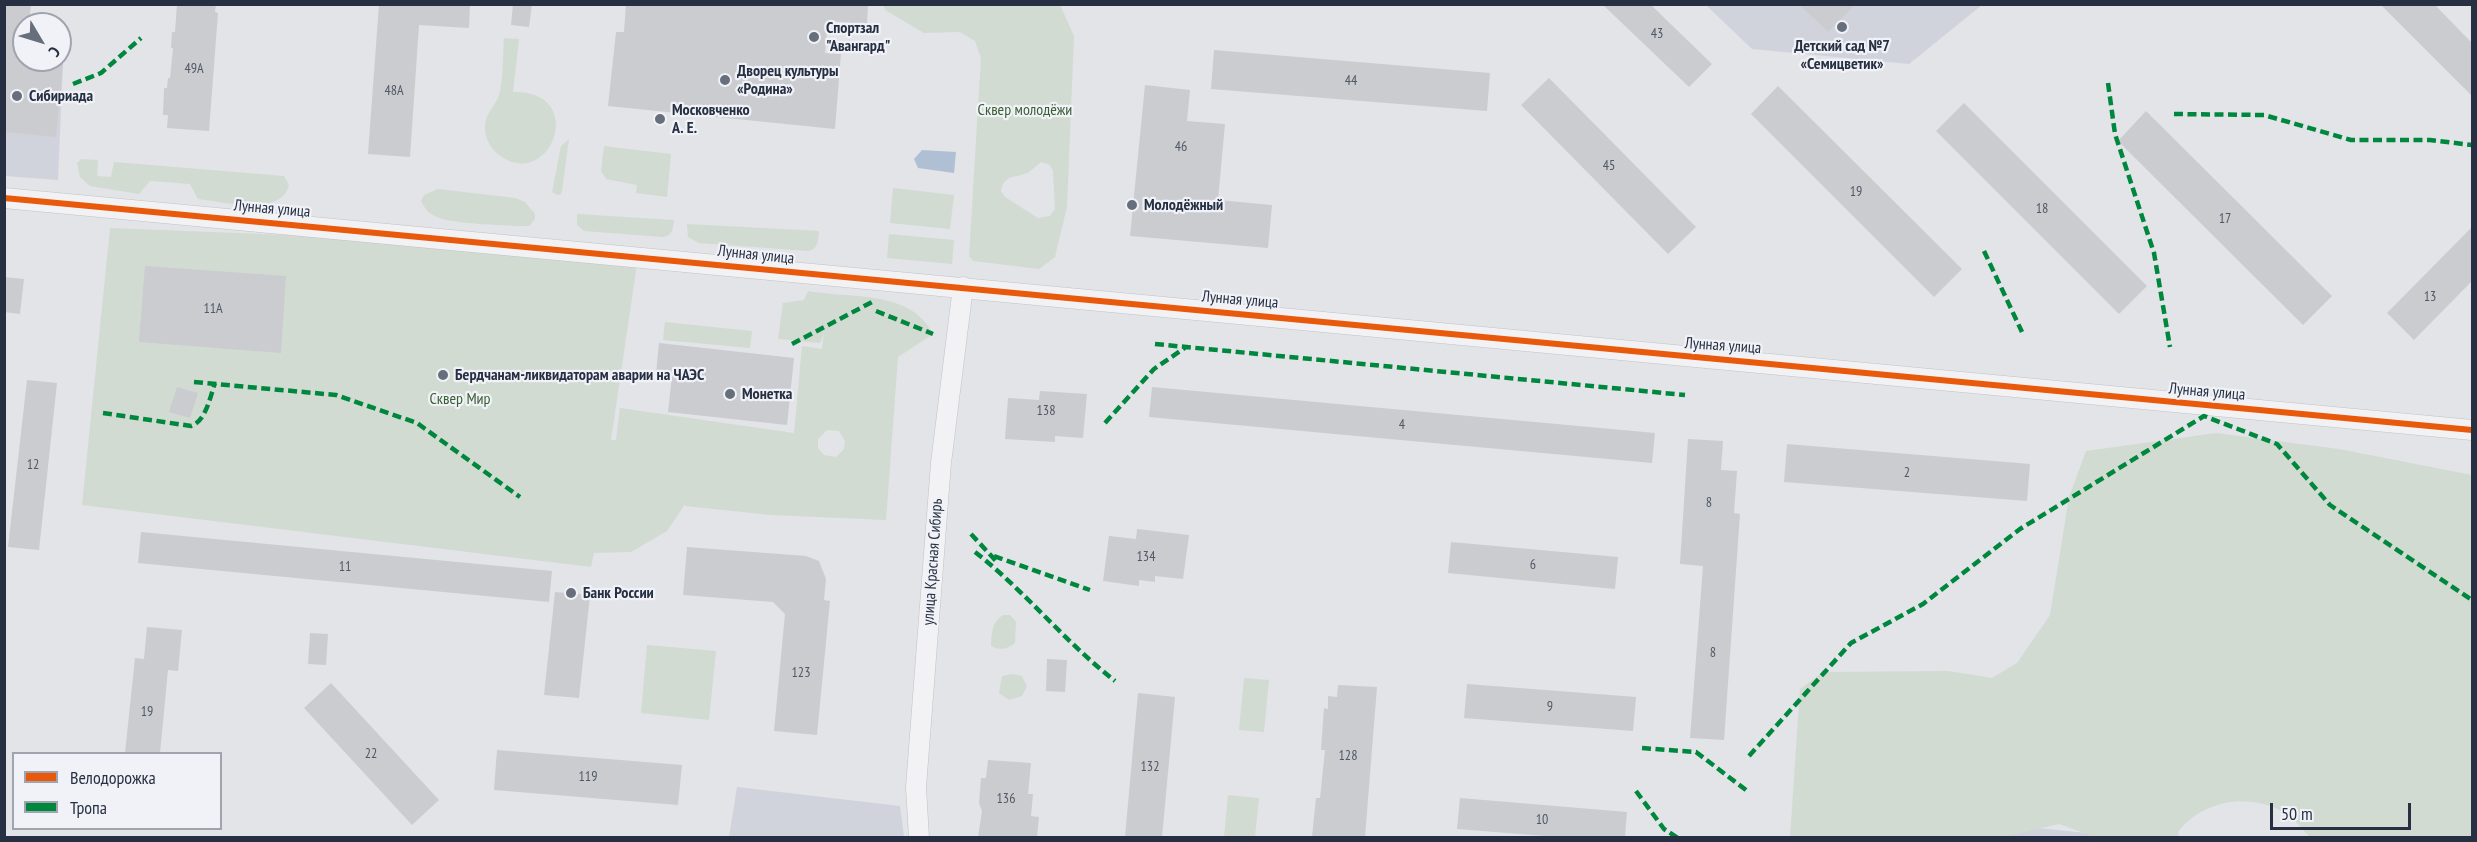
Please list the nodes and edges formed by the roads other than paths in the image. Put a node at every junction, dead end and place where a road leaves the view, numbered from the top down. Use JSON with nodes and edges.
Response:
{"nodes":[{"id":1,"x":4,"y":198,"type":"edge"},
{"id":2,"x":963,"y":287,"type":"junction"},
{"id":3,"x":2472,"y":430,"type":"edge"},
{"id":4,"x":919,"y":837,"type":"edge"}],
"edges":[{"from":1,"to":2,"type":"street","name":"Лунная улица"},
{"from":2,"to":3,"type":"street","name":"Лунная улица"},
{"from":2,"to":4,"type":"street","name":"улица Красная Сибирь"}]}
